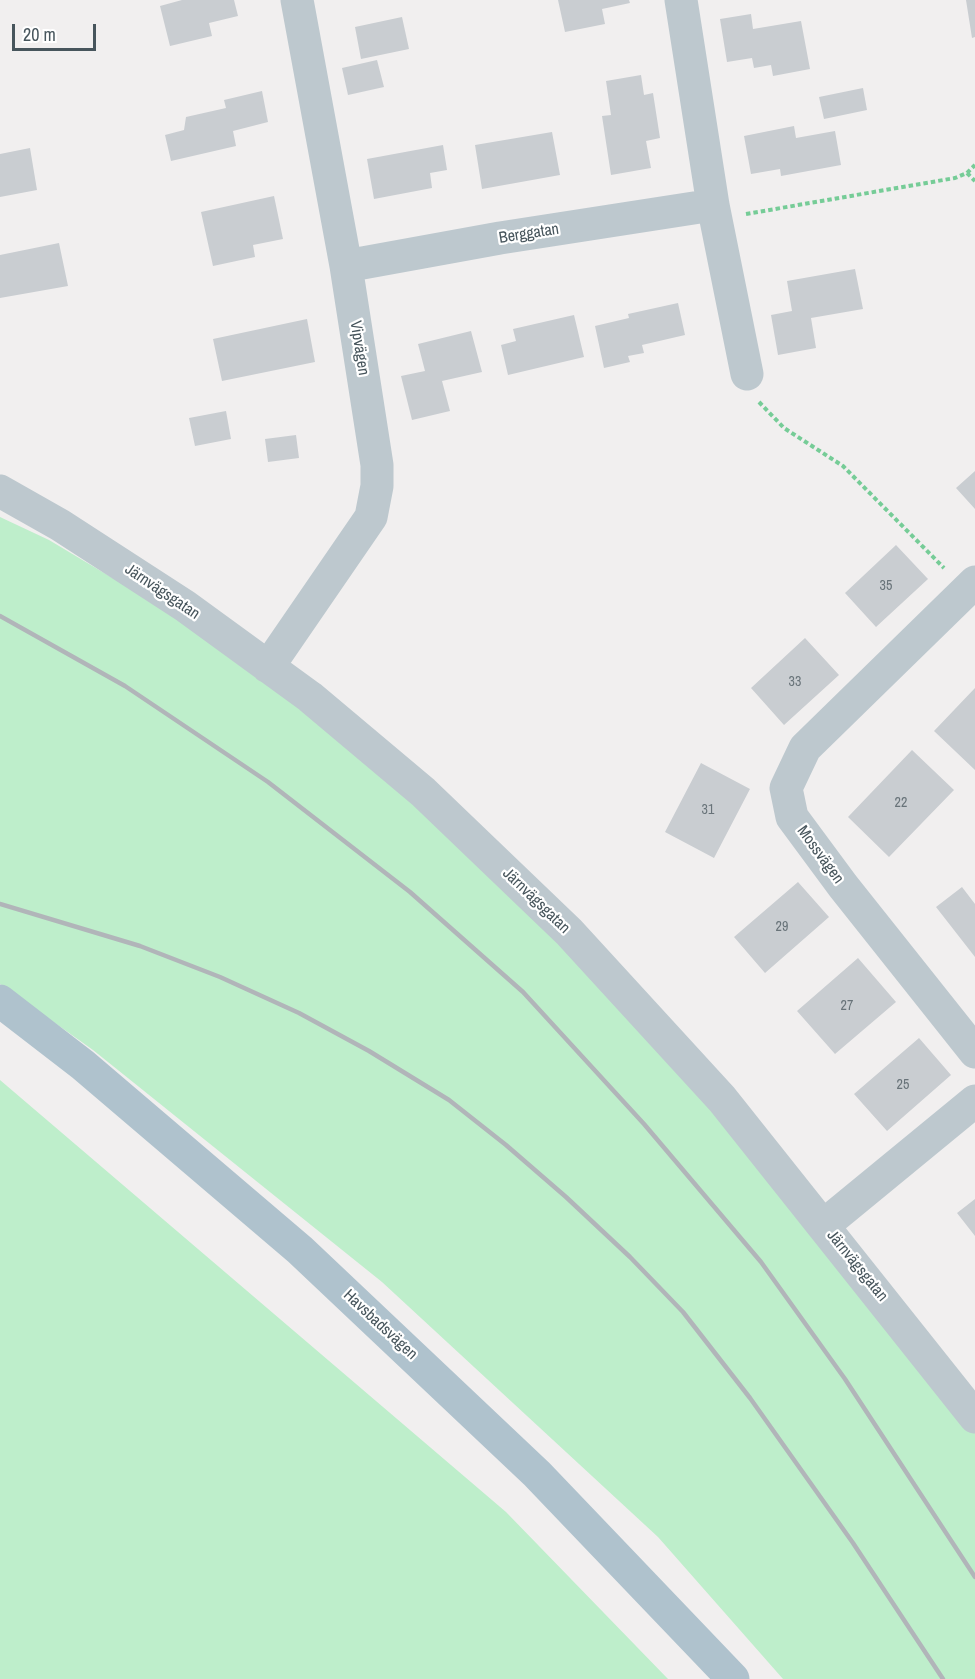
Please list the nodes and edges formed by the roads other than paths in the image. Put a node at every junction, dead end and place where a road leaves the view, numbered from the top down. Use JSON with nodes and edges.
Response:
{"nodes":[{"id":1,"x":297,"y":0,"type":"edge"},
{"id":2,"x":681,"y":0,"type":"edge"},
{"id":3,"x":714,"y":212,"type":"junction"},
{"id":4,"x":346,"y":266,"type":"junction"},
{"id":5,"x":747,"y":374,"type":"road end"},
{"id":6,"x":0,"y":491,"type":"edge"},
{"id":7,"x":970,"y":586,"type":"edge"},
{"id":8,"x":268,"y":667,"type":"junction"},
{"id":9,"x":0,"y":1000,"type":"edge"},
{"id":10,"x":975,"y":1052,"type":"edge"},
{"id":11,"x":975,"y":1101,"type":"edge"},
{"id":12,"x":824,"y":1225,"type":"junction"},
{"id":13,"x":975,"y":1417,"type":"edge"},
{"id":14,"x":733,"y":1679,"type":"edge"}],
"edges":[{"from":1,"to":4,"type":"street","name":"Vipvägen"},
{"from":2,"to":3,"type":"street"},
{"from":3,"to":4,"type":"street","name":"Berggatan"},
{"from":3,"to":5,"type":"street"},
{"from":4,"to":8,"type":"street","name":"Vipvägen"},
{"from":6,"to":8,"type":"street","name":"Järnvägsgatan"},
{"from":7,"to":10,"type":"street","name":"Mossvägen"},
{"from":8,"to":12,"type":"street","name":"Järnvägsgatan"},
{"from":9,"to":14,"type":"main road","name":"Havsbadsvägen"},
{"from":11,"to":12,"type":"street"},
{"from":12,"to":13,"type":"street","name":"Järnvägsgatan"}]}
